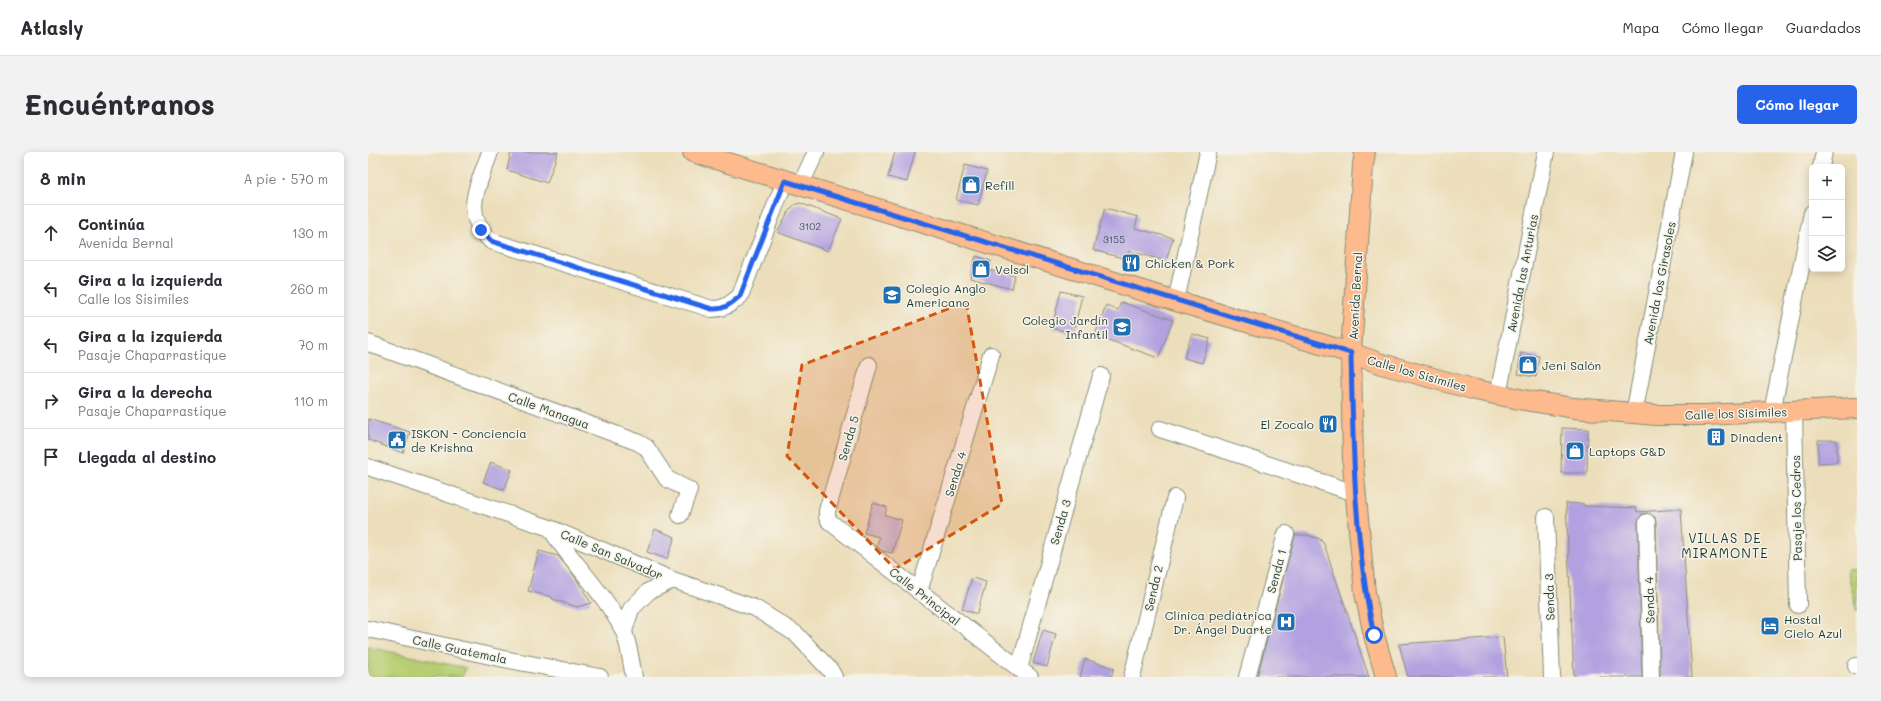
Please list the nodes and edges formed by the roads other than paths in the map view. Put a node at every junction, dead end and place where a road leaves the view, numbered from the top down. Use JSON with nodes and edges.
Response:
{"nodes":[{"id":1,"x":490,"y":152,"type":"edge"},
{"id":2,"x":693,"y":152,"type":"edge"},
{"id":3,"x":816,"y":152,"type":"edge"},
{"id":4,"x":1208,"y":152,"type":"edge"},
{"id":5,"x":1365,"y":152,"type":"edge"},
{"id":6,"x":1546,"y":152,"type":"edge"},
{"id":7,"x":1684,"y":152,"type":"edge"},
{"id":8,"x":1824,"y":152,"type":"edge"},
{"id":9,"x":1822,"y":164,"type":"edge"},
{"id":10,"x":792,"y":183,"type":"junction"},
{"id":11,"x":1809,"y":228,"type":"edge"},
{"id":12,"x":1176,"y":301,"type":"junction"},
{"id":13,"x":368,"y":343,"type":"edge"},
{"id":14,"x":1351,"y":353,"type":"junction"},
{"id":15,"x":991,"y":355,"type":"dead end"},
{"id":16,"x":869,"y":365,"type":"dead end"},
{"id":17,"x":1101,"y":376,"type":"dead end"},
{"id":18,"x":1498,"y":395,"type":"junction"},
{"id":19,"x":1857,"y":408,"type":"edge"},
{"id":20,"x":1794,"y":411,"type":"junction"},
{"id":21,"x":1772,"y":412,"type":"junction"},
{"id":22,"x":1634,"y":414,"type":"junction"},
{"id":23,"x":1160,"y":429,"type":"dead end"},
{"id":24,"x":368,"y":467,"type":"edge"},
{"id":25,"x":1355,"y":493,"type":"junction"},
{"id":26,"x":1174,"y":498,"type":"dead end"},
{"id":27,"x":827,"y":511,"type":"joint"},
{"id":28,"x":680,"y":515,"type":"dead end"},
{"id":29,"x":1546,"y":517,"type":"dead end"},
{"id":30,"x":1647,"y":522,"type":"dead end"},
{"id":31,"x":550,"y":528,"type":"junction"},
{"id":32,"x":1286,"y":534,"type":"dead end"},
{"id":33,"x":673,"y":580,"type":"junction"},
{"id":34,"x":919,"y":592,"type":"junction"},
{"id":35,"x":1798,"y":605,"type":"dead end"},
{"id":36,"x":368,"y":629,"type":"edge"},
{"id":37,"x":624,"y":631,"type":"junction"},
{"id":38,"x":1024,"y":673,"type":"edge"},
{"id":39,"x":600,"y":677,"type":"edge"},
{"id":40,"x":634,"y":677,"type":"edge"},
{"id":41,"x":834,"y":677,"type":"edge"},
{"id":42,"x":1132,"y":677,"type":"edge"},
{"id":43,"x":1247,"y":677,"type":"edge"},
{"id":44,"x":1386,"y":677,"type":"edge"},
{"id":45,"x":1552,"y":677,"type":"edge"},
{"id":46,"x":1651,"y":677,"type":"edge"}],
"edges":[{"from":1,"to":10,"type":"street"},
{"from":2,"to":10,"type":"main road","name":"Calle los Sisimiles"},
{"from":3,"to":10,"type":"street"},
{"from":4,"to":12,"type":"street"},
{"from":5,"to":14,"type":"main road","name":"Avenida Bernal"},
{"from":6,"to":18,"type":"street","name":"Avenida las Anturias"},
{"from":7,"to":22,"type":"street","name":"Avenida los Girasoles"},
{"from":8,"to":9,"type":"street"},
{"from":10,"to":12,"type":"main road","name":"Calle los Sisimiles"},
{"from":11,"to":21,"type":"street"},
{"from":12,"to":14,"type":"main road","name":"Calle los Sisimiles"},
{"from":13,"to":28,"type":"street","name":"Calle Managua"},
{"from":14,"to":18,"type":"main road","name":"Calle los Sisimiles"},
{"from":14,"to":25,"type":"main road","name":"Avenida Bernal"},
{"from":15,"to":34,"type":"street","name":"Senda 4"},
{"from":16,"to":27,"type":"street","name":"Senda 5"},
{"from":17,"to":38,"type":"street","name":"Senda 3"},
{"from":18,"to":22,"type":"main road","name":"Calle los Sisimiles"},
{"from":19,"to":20,"type":"main road","name":"Calle los Sisimiles"},
{"from":20,"to":21,"type":"main road","name":"Calle los Sisimiles"},
{"from":20,"to":35,"type":"street","name":"Pasaje los Cedros"},
{"from":21,"to":22,"type":"main road","name":"Calle los Sisimiles"},
{"from":23,"to":25,"type":"street"},
{"from":24,"to":31,"type":"street","name":"Calle San Salvador"},
{"from":25,"to":44,"type":"main road","name":"Avenida Bernal"},
{"from":26,"to":42,"type":"street","name":"Senda 2"},
{"from":27,"to":34,"type":"street","name":"Calle Principal"},
{"from":29,"to":45,"type":"street","name":"Senda 3"},
{"from":30,"to":46,"type":"street","name":"Senda 4"},
{"from":31,"to":33,"type":"street","name":"Calle San Salvador"},
{"from":31,"to":37,"type":"street"},
{"from":32,"to":43,"type":"street","name":"Senda 1"},
{"from":33,"to":37,"type":"street"},
{"from":33,"to":41,"type":"street","name":"Calle San Salvador"},
{"from":34,"to":38,"type":"street","name":"Calle Principal"},
{"from":36,"to":39,"type":"street","name":"Calle Guatemala"},
{"from":37,"to":40,"type":"street"}]}
